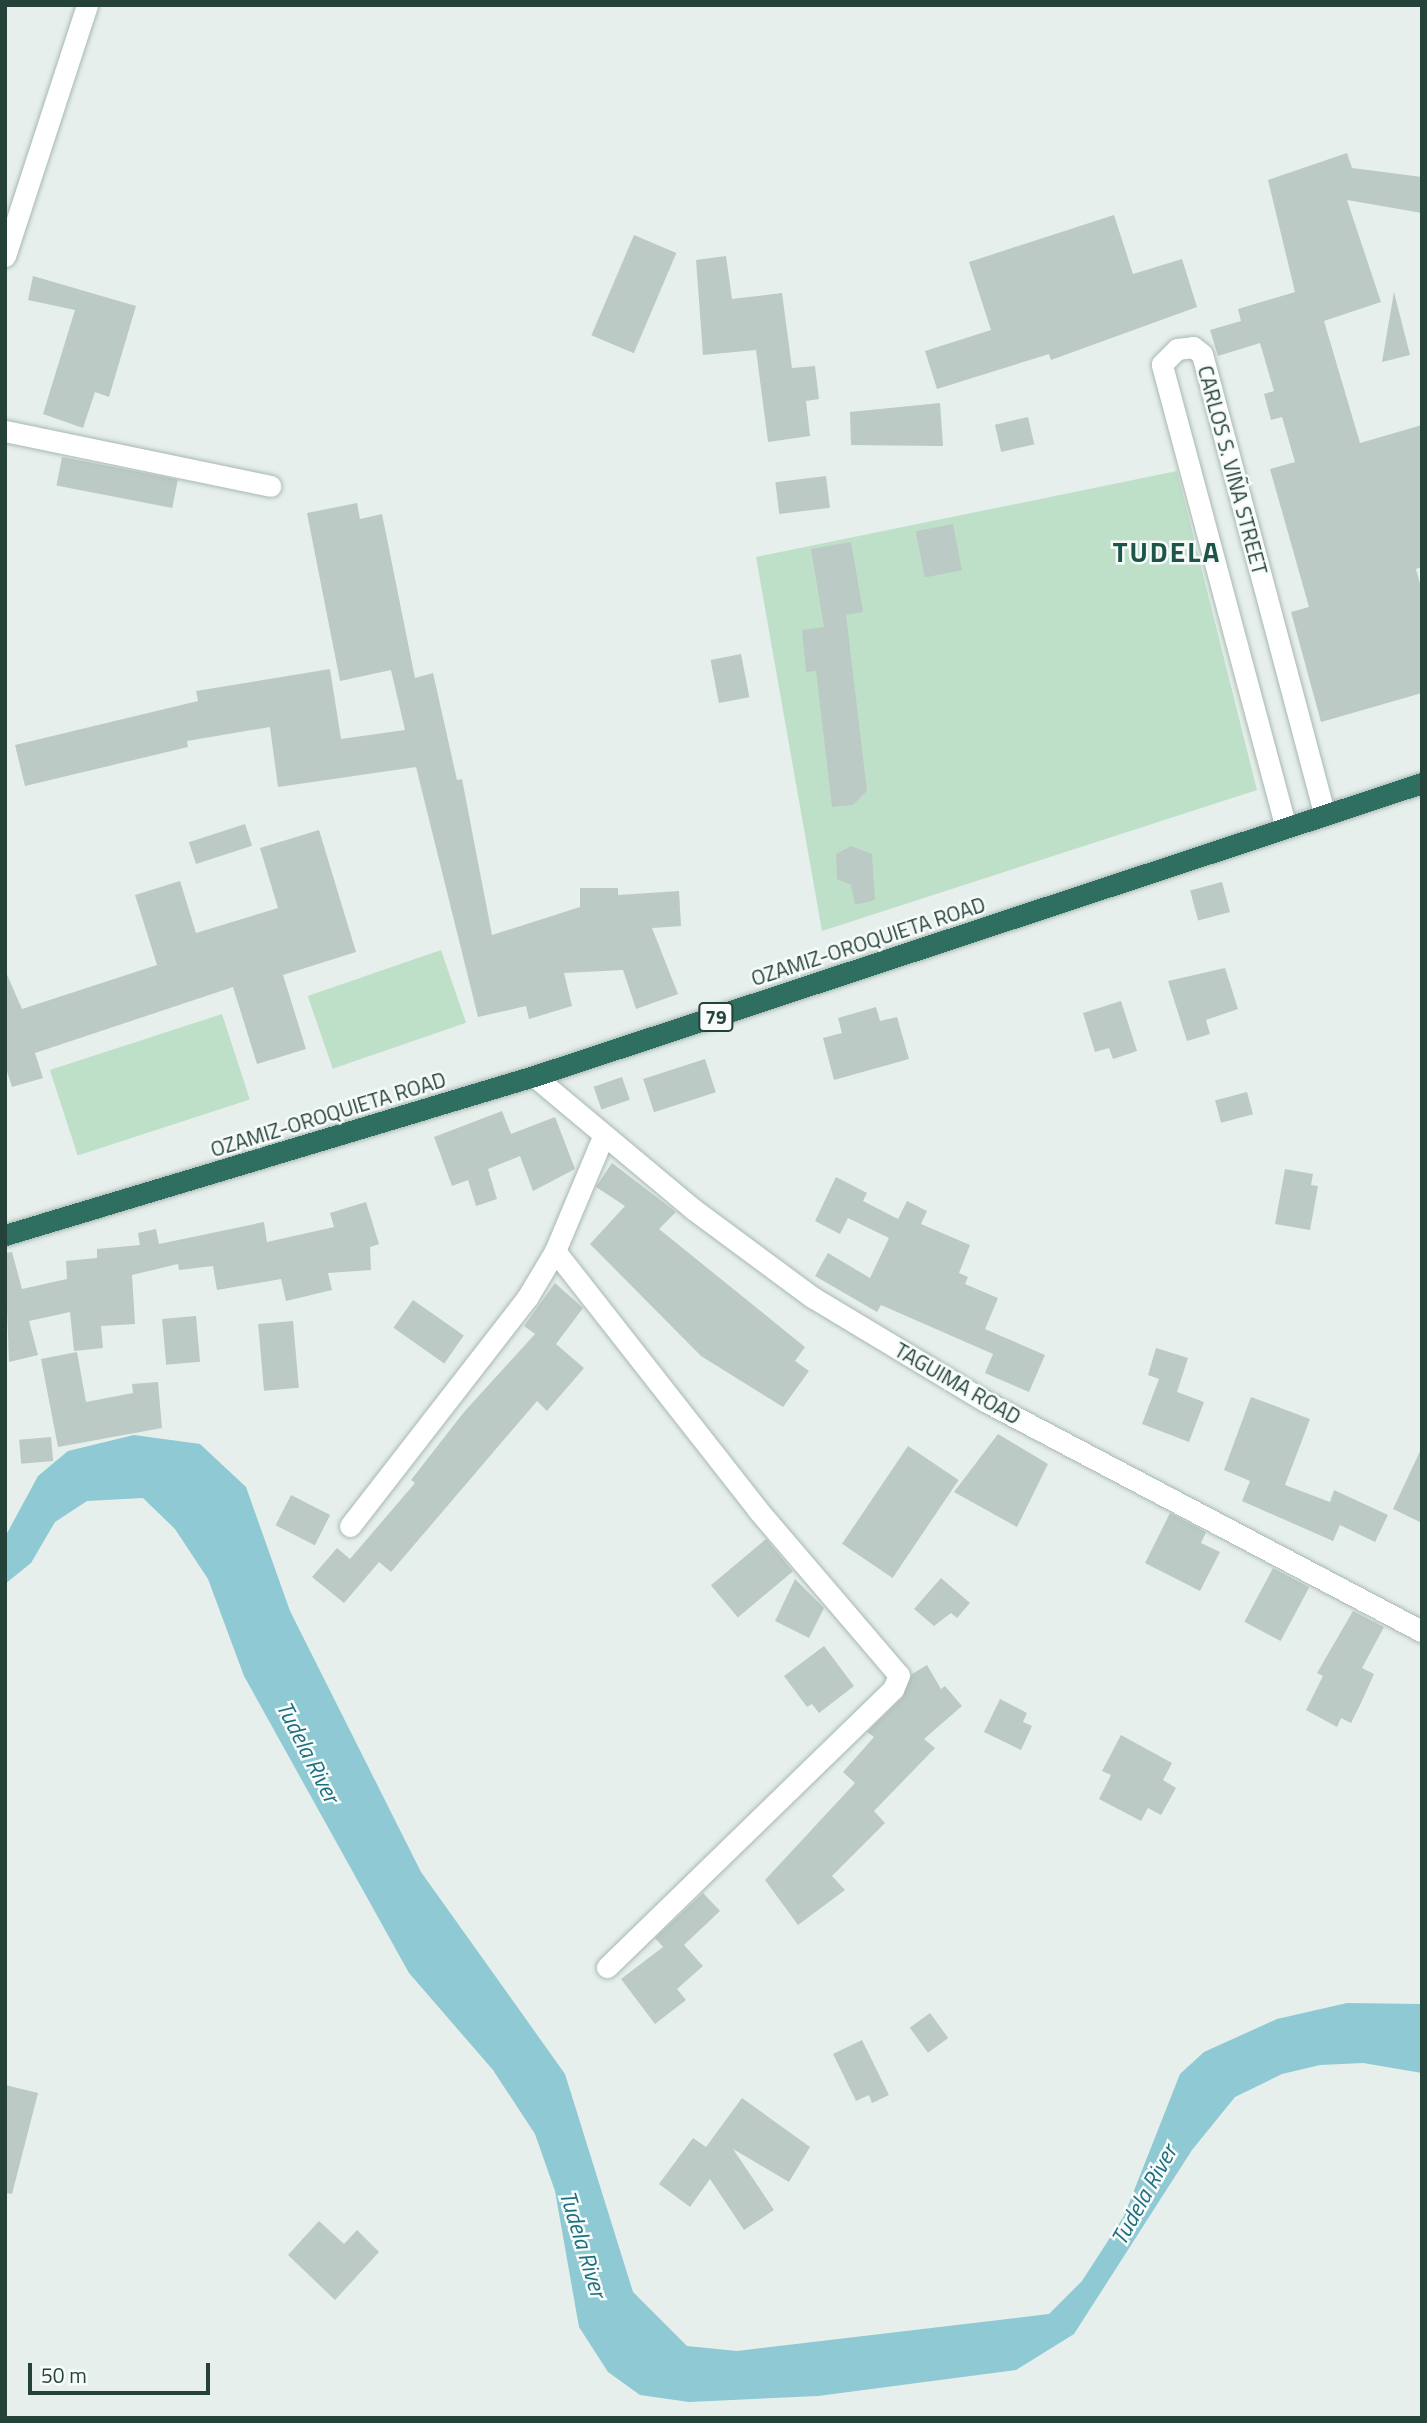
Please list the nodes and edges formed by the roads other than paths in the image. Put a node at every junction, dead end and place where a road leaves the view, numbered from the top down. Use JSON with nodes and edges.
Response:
{"nodes":[{"id":1,"x":87,"y":5,"type":"edge"},
{"id":2,"x":5,"y":256,"type":"edge"},
{"id":3,"x":5,"y":431,"type":"edge"},
{"id":4,"x":270,"y":486,"type":"dead end"},
{"id":5,"x":1422,"y":783,"type":"edge"},
{"id":6,"x":1325,"y":815,"type":"junction"},
{"id":7,"x":1286,"y":828,"type":"junction"},
{"id":8,"x":534,"y":1076,"type":"junction"},
{"id":9,"x":603,"y":1137,"type":"junction"},
{"id":10,"x":5,"y":1235,"type":"edge"},
{"id":11,"x":555,"y":1251,"type":"junction"},
{"id":12,"x":350,"y":1526,"type":"dead end"},
{"id":13,"x":1422,"y":1631,"type":"edge"},
{"id":14,"x":607,"y":1967,"type":"dead end"}],
"edges":[{"from":1,"to":2,"type":"street"},
{"from":3,"to":4,"type":"street"},
{"from":5,"to":6,"type":"highway","name":"OZAMIZ-OROQUIETA ROAD","number":"79"},
{"from":6,"to":7,"type":"highway","name":"OZAMIZ-OROQUIETA ROAD","number":"79"},
{"from":6,"to":7,"type":"street","name":"CARLOS S. VIÑA STREET"},
{"from":7,"to":8,"type":"highway","name":"OZAMIZ-OROQUIETA ROAD","number":"79"},
{"from":8,"to":9,"type":"street","name":"TAGUIMA ROAD"},
{"from":8,"to":10,"type":"highway","name":"OZAMIZ-OROQUIETA ROAD","number":"79"},
{"from":9,"to":11,"type":"street"},
{"from":9,"to":13,"type":"street","name":"TAGUIMA ROAD"},
{"from":11,"to":12,"type":"street"},
{"from":11,"to":14,"type":"street"}]}
